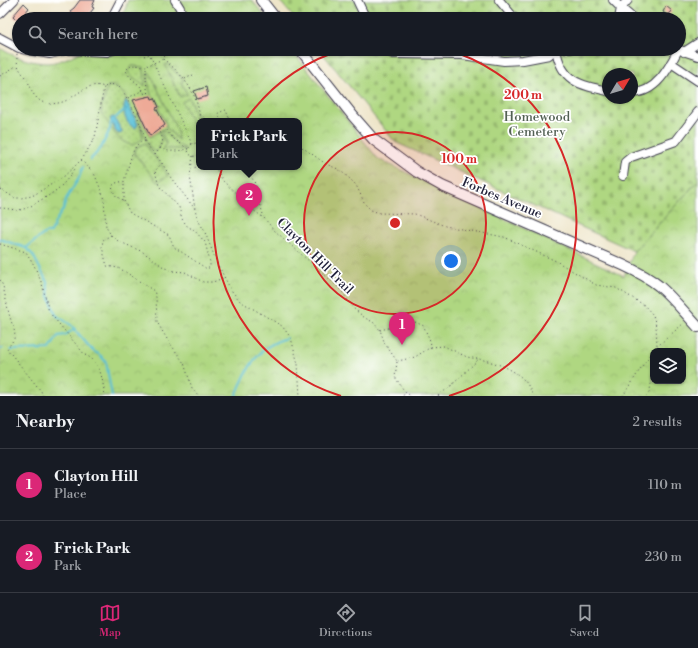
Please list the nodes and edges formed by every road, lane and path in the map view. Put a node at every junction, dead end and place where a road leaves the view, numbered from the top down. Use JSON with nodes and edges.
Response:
{"nodes":[{"id":1,"x":14,"y":0,"type":"edge"},
{"id":2,"x":122,"y":0,"type":"edge"},
{"id":3,"x":175,"y":0,"type":"edge"},
{"id":4,"x":261,"y":0,"type":"edge"},
{"id":5,"x":358,"y":0,"type":"edge"},
{"id":6,"x":499,"y":0,"type":"edge"},
{"id":7,"x":613,"y":0,"type":"edge"},
{"id":8,"x":628,"y":0,"type":"edge"},
{"id":9,"x":621,"y":8,"type":"junction"},
{"id":10,"x":114,"y":12,"type":"edge"},
{"id":11,"x":181,"y":12,"type":"edge"},
{"id":12,"x":270,"y":12,"type":"edge"},
{"id":13,"x":363,"y":12,"type":"edge"},
{"id":14,"x":509,"y":12,"type":"edge"},
{"id":15,"x":620,"y":12,"type":"edge"},
{"id":16,"x":626,"y":12,"type":"edge"},
{"id":17,"x":0,"y":14,"type":"edge"},
{"id":18,"x":0,"y":38,"type":"edge"},
{"id":19,"x":698,"y":43,"type":"edge"},
{"id":20,"x":12,"y":44,"type":"edge"},
{"id":21,"x":686,"y":48,"type":"edge"},
{"id":22,"x":686,"y":52,"type":"edge"},
{"id":23,"x":18,"y":56,"type":"edge"},
{"id":24,"x":151,"y":56,"type":"edge"},
{"id":25,"x":165,"y":56,"type":"edge"},
{"id":26,"x":306,"y":56,"type":"edge"},
{"id":27,"x":469,"y":56,"type":"edge"},
{"id":28,"x":543,"y":56,"type":"edge"},
{"id":29,"x":557,"y":56,"type":"edge"},
{"id":30,"x":676,"y":56,"type":"edge"},
{"id":31,"x":698,"y":56,"type":"edge"},
{"id":32,"x":163,"y":59,"type":"junction"},
{"id":33,"x":671,"y":63,"type":"junction"},
{"id":34,"x":154,"y":64,"type":"junction"},
{"id":35,"x":17,"y":65,"type":"junction"},
{"id":36,"x":146,"y":66,"type":"junction"},
{"id":37,"x":193,"y":75,"type":"dead end"},
{"id":38,"x":0,"y":76,"type":"edge"},
{"id":39,"x":184,"y":79,"type":"junction"},
{"id":40,"x":698,"y":81,"type":"edge"},
{"id":41,"x":104,"y":87,"type":"junction"},
{"id":42,"x":602,"y":89,"type":"edge"},
{"id":43,"x":143,"y":90,"type":"junction"},
{"id":44,"x":638,"y":91,"type":"edge"},
{"id":45,"x":128,"y":99,"type":"junction"},
{"id":46,"x":139,"y":111,"type":"dead end"},
{"id":47,"x":698,"y":112,"type":"edge"},
{"id":48,"x":135,"y":113,"type":"junction"},
{"id":49,"x":200,"y":118,"type":"edge"},
{"id":50,"x":220,"y":118,"type":"edge"},
{"id":51,"x":229,"y":118,"type":"edge"},
{"id":52,"x":163,"y":127,"type":"dead end"},
{"id":53,"x":159,"y":129,"type":"dead end"},
{"id":54,"x":145,"y":141,"type":"junction"},
{"id":55,"x":192,"y":144,"type":"junction"},
{"id":56,"x":196,"y":144,"type":"edge"},
{"id":57,"x":302,"y":147,"type":"edge"},
{"id":58,"x":160,"y":148,"type":"junction"},
{"id":59,"x":188,"y":149,"type":"junction"},
{"id":60,"x":155,"y":156,"type":"junction"},
{"id":61,"x":193,"y":156,"type":"junction"},
{"id":62,"x":196,"y":156,"type":"edge"},
{"id":63,"x":81,"y":160,"type":"junction"},
{"id":64,"x":162,"y":163,"type":"junction"},
{"id":65,"x":75,"y":166,"type":"junction"},
{"id":66,"x":196,"y":167,"type":"edge"},
{"id":67,"x":190,"y":169,"type":"junction"},
{"id":68,"x":218,"y":170,"type":"edge"},
{"id":69,"x":242,"y":170,"type":"edge"},
{"id":70,"x":623,"y":176,"type":"dead end"},
{"id":71,"x":124,"y":181,"type":"junction"},
{"id":72,"x":0,"y":189,"type":"edge"},
{"id":73,"x":124,"y":201,"type":"junction"},
{"id":74,"x":0,"y":208,"type":"edge"},
{"id":75,"x":195,"y":209,"type":"junction"},
{"id":76,"x":264,"y":218,"type":"junction"},
{"id":77,"x":111,"y":235,"type":"junction"},
{"id":78,"x":208,"y":240,"type":"junction"},
{"id":79,"x":204,"y":242,"type":"junction"},
{"id":80,"x":0,"y":244,"type":"edge"},
{"id":81,"x":224,"y":278,"type":"junction"},
{"id":82,"x":0,"y":280,"type":"edge"},
{"id":83,"x":692,"y":324,"type":"edge"},
{"id":84,"x":380,"y":330,"type":"junction"},
{"id":85,"x":431,"y":346,"type":"junction"},
{"id":86,"x":657,"y":346,"type":"junction"},
{"id":87,"x":479,"y":359,"type":"junction"},
{"id":88,"x":397,"y":361,"type":"junction"},
{"id":89,"x":651,"y":384,"type":"edge"},
{"id":90,"x":405,"y":392,"type":"junction"},
{"id":91,"x":42,"y":396,"type":"edge"},
{"id":92,"x":105,"y":396,"type":"edge"},
{"id":93,"x":199,"y":396,"type":"edge"},
{"id":94,"x":300,"y":396,"type":"edge"},
{"id":95,"x":403,"y":396,"type":"edge"},
{"id":96,"x":411,"y":396,"type":"edge"},
{"id":97,"x":438,"y":396,"type":"edge"},
{"id":98,"x":532,"y":396,"type":"edge"},
{"id":99,"x":623,"y":396,"type":"edge"},
{"id":100,"x":648,"y":396,"type":"edge"}],
"edges":[{"from":1,"to":17,"type":"street"},
{"from":2,"to":10,"type":"street"},
{"from":3,"to":11,"type":"street"},
{"from":4,"to":12,"type":"main road"},
{"from":5,"to":13,"type":"street"},
{"from":6,"to":14,"type":"street"},
{"from":7,"to":9,"type":"street"},
{"from":8,"to":9,"type":"street"},
{"from":9,"to":15,"type":"street"},
{"from":9,"to":16,"type":"street"},
{"from":18,"to":20,"type":"street"},
{"from":19,"to":21,"type":"street"},
{"from":22,"to":31,"type":"street"},
{"from":23,"to":35,"type":"path"},
{"from":24,"to":34,"type":"path"},
{"from":25,"to":32,"type":"path"},
{"from":26,"to":83,"type":"main road","name":"Forbes Avenue"},
{"from":27,"to":28,"type":"street"},
{"from":29,"to":42,"type":"street"},
{"from":30,"to":33,"type":"street"},
{"from":32,"to":34,"type":"path"},
{"from":32,"to":39,"type":"path"},
{"from":33,"to":40,"type":"street"},
{"from":33,"to":44,"type":"street"},
{"from":34,"to":36,"type":"path"},
{"from":34,"to":55,"type":"path"},
{"from":35,"to":38,"type":"path"},
{"from":35,"to":41,"type":"path"},
{"from":36,"to":43,"type":"path"},
{"from":36,"to":43,"type":"path"},
{"from":37,"to":39,"type":"path"},
{"from":39,"to":49,"type":"path"},
{"from":41,"to":45,"type":"path"},
{"from":41,"to":63,"type":"path"},
{"from":43,"to":45,"type":"path"},
{"from":45,"to":48,"type":"path"},
{"from":46,"to":48,"type":"path"},
{"from":47,"to":70,"type":"street"},
{"from":48,"to":54,"type":"path"},
{"from":50,"to":51,"type":"path"},
{"from":52,"to":59,"type":"path"},
{"from":53,"to":58,"type":"path"},
{"from":54,"to":60,"type":"path"},
{"from":54,"to":71,"type":"path"},
{"from":55,"to":56,"type":"path"},
{"from":55,"to":59,"type":"path"},
{"from":57,"to":86,"type":"path"},
{"from":58,"to":59,"type":"path"},
{"from":58,"to":60,"type":"path"},
{"from":59,"to":61,"type":"path"},
{"from":60,"to":64,"type":"path"},
{"from":61,"to":62,"type":"path"},
{"from":61,"to":67,"type":"path"},
{"from":63,"to":65,"type":"path"},
{"from":63,"to":77,"type":"path"},
{"from":64,"to":75,"type":"path"},
{"from":64,"to":79,"type":"path"},
{"from":65,"to":72,"type":"path"},
{"from":65,"to":74,"type":"path"},
{"from":66,"to":67,"type":"path"},
{"from":67,"to":75,"type":"path"},
{"from":68,"to":76,"type":"path","name":"Clayton Hill Trail"},
{"from":69,"to":76,"type":"path"},
{"from":71,"to":73,"type":"path"},
{"from":71,"to":73,"type":"path"},
{"from":73,"to":79,"type":"path"},
{"from":75,"to":78,"type":"path"},
{"from":76,"to":84,"type":"path","name":"Clayton Hill Trail"},
{"from":77,"to":81,"type":"path"},
{"from":77,"to":93,"type":"path"},
{"from":78,"to":79,"type":"path"},
{"from":78,"to":81,"type":"path"},
{"from":80,"to":92,"type":"path"},
{"from":81,"to":94,"type":"path"},
{"from":82,"to":91,"type":"path"},
{"from":83,"to":86,"type":"path"},
{"from":84,"to":85,"type":"path"},
{"from":84,"to":88,"type":"path","name":"Clayton Hill Trail"},
{"from":85,"to":87,"type":"path"},
{"from":85,"to":88,"type":"path"},
{"from":86,"to":99,"type":"path"},
{"from":87,"to":97,"type":"path"},
{"from":87,"to":98,"type":"path"},
{"from":88,"to":90,"type":"path"},
{"from":89,"to":100,"type":"path"},
{"from":90,"to":95,"type":"path"},
{"from":90,"to":96,"type":"path"}]}
